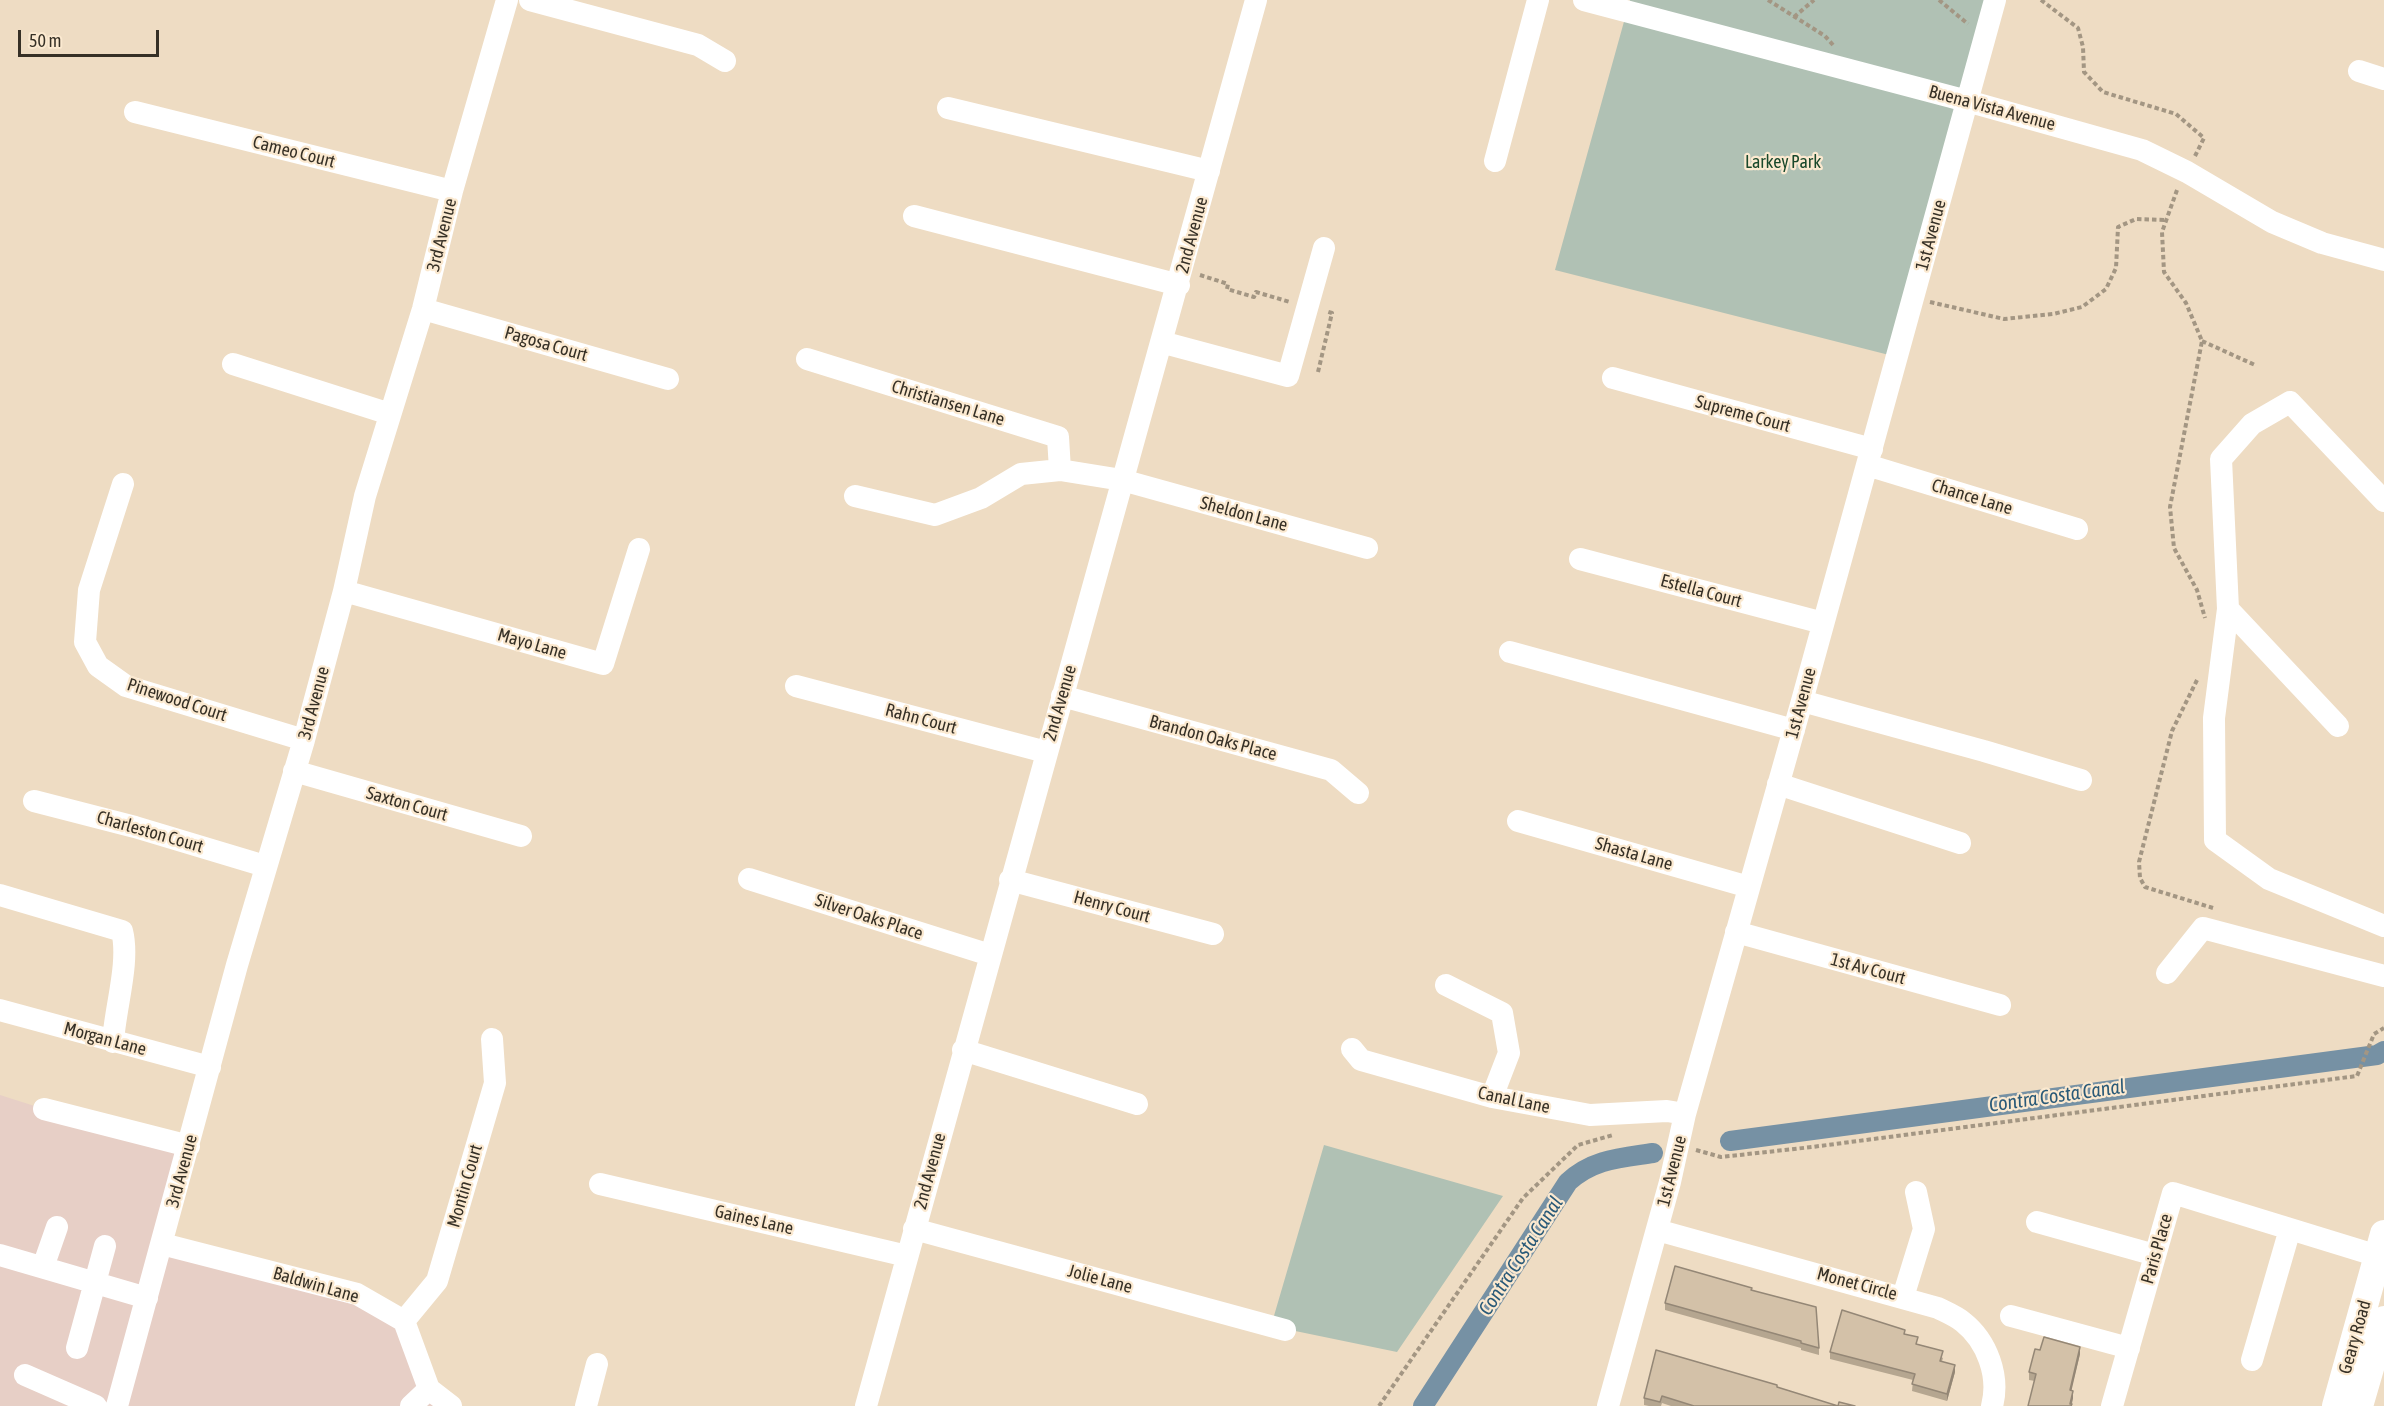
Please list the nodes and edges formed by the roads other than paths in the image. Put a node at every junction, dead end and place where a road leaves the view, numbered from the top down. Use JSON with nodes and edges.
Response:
{"nodes":[{"id":1,"x":507,"y":0,"type":"edge"},
{"id":2,"x":530,"y":0,"type":"edge"},
{"id":3,"x":1256,"y":0,"type":"edge"},
{"id":4,"x":1538,"y":0,"type":"edge"},
{"id":5,"x":1584,"y":0,"type":"edge"},
{"id":6,"x":1995,"y":0,"type":"edge"},
{"id":7,"x":725,"y":61,"type":"dead end"},
{"id":8,"x":2359,"y":71,"type":"dead end"},
{"id":9,"x":2384,"y":79,"type":"edge"},
{"id":10,"x":1968,"y":101,"type":"junction"},
{"id":11,"x":948,"y":108,"type":"dead end"},
{"id":12,"x":135,"y":112,"type":"dead end"},
{"id":13,"x":1495,"y":161,"type":"dead end"},
{"id":14,"x":1209,"y":171,"type":"junction"},
{"id":15,"x":452,"y":191,"type":"junction"},
{"id":16,"x":914,"y":216,"type":"dead end"},
{"id":17,"x":1324,"y":248,"type":"dead end"},
{"id":18,"x":2384,"y":260,"type":"edge"},
{"id":19,"x":1189,"y":280,"type":"junction"},
{"id":20,"x":423,"y":309,"type":"junction"},
{"id":21,"x":1161,"y":342,"type":"junction"},
{"id":22,"x":807,"y":359,"type":"dead end"},
{"id":23,"x":233,"y":364,"type":"dead end"},
{"id":24,"x":1613,"y":378,"type":"dead end"},
{"id":25,"x":668,"y":379,"type":"dead end"},
{"id":26,"x":390,"y":414,"type":"junction"},
{"id":27,"x":1870,"y":457,"type":"junction"},
{"id":28,"x":1060,"y":470,"type":"junction"},
{"id":29,"x":1122,"y":480,"type":"junction"},
{"id":30,"x":123,"y":484,"type":"dead end"},
{"id":31,"x":855,"y":496,"type":"dead end"},
{"id":32,"x":2384,"y":501,"type":"edge"},
{"id":33,"x":2077,"y":529,"type":"dead end"},
{"id":34,"x":1367,"y":548,"type":"dead end"},
{"id":35,"x":639,"y":549,"type":"dead end"},
{"id":36,"x":1580,"y":559,"type":"dead end"},
{"id":37,"x":344,"y":591,"type":"junction"},
{"id":38,"x":2228,"y":609,"type":"junction"},
{"id":39,"x":1823,"y":623,"type":"junction"},
{"id":40,"x":1510,"y":652,"type":"dead end"},
{"id":41,"x":796,"y":686,"type":"dead end"},
{"id":42,"x":1062,"y":696,"type":"junction"},
{"id":43,"x":1802,"y":701,"type":"junction"},
{"id":44,"x":2338,"y":726,"type":"dead end"},
{"id":45,"x":1794,"y":730,"type":"junction"},
{"id":46,"x":304,"y":740,"type":"junction"},
{"id":47,"x":1046,"y":752,"type":"junction"},
{"id":48,"x":294,"y":771,"type":"junction"},
{"id":49,"x":2081,"y":780,"type":"dead end"},
{"id":50,"x":1778,"y":784,"type":"junction"},
{"id":51,"x":1358,"y":793,"type":"dead end"},
{"id":52,"x":34,"y":801,"type":"dead end"},
{"id":53,"x":1518,"y":821,"type":"dead end"},
{"id":54,"x":521,"y":836,"type":"dead end"},
{"id":55,"x":1960,"y":843,"type":"dead end"},
{"id":56,"x":266,"y":866,"type":"junction"},
{"id":57,"x":749,"y":879,"type":"dead end"},
{"id":58,"x":1010,"y":880,"type":"junction"},
{"id":59,"x":1749,"y":887,"type":"junction"},
{"id":60,"x":0,"y":895,"type":"edge"},
{"id":61,"x":2384,"y":926,"type":"edge"},
{"id":62,"x":1736,"y":932,"type":"junction"},
{"id":63,"x":1213,"y":933,"type":"dead end"},
{"id":64,"x":990,"y":955,"type":"junction"},
{"id":65,"x":2167,"y":974,"type":"dead end"},
{"id":66,"x":2384,"y":976,"type":"edge"},
{"id":67,"x":1446,"y":985,"type":"dead end"},
{"id":68,"x":2000,"y":1005,"type":"dead end"},
{"id":69,"x":0,"y":1010,"type":"edge"},
{"id":70,"x":492,"y":1038,"type":"dead end"},
{"id":71,"x":112,"y":1042,"type":"junction"},
{"id":72,"x":1352,"y":1049,"type":"dead end"},
{"id":73,"x":963,"y":1050,"type":"junction"},
{"id":74,"x":210,"y":1067,"type":"junction"},
{"id":75,"x":1492,"y":1097,"type":"junction"},
{"id":76,"x":1137,"y":1104,"type":"dead end"},
{"id":77,"x":44,"y":1109,"type":"dead end"},
{"id":78,"x":1685,"y":1114,"type":"junction"},
{"id":79,"x":189,"y":1146,"type":"junction"},
{"id":80,"x":600,"y":1184,"type":"dead end"},
{"id":81,"x":1916,"y":1192,"type":"dead end"},
{"id":82,"x":2037,"y":1222,"type":"dead end"},
{"id":83,"x":57,"y":1227,"type":"dead end"},
{"id":84,"x":914,"y":1229,"type":"junction"},
{"id":85,"x":2290,"y":1229,"type":"junction"},
{"id":86,"x":1657,"y":1230,"type":"junction"},
{"id":87,"x":162,"y":1245,"type":"junction"},
{"id":88,"x":2381,"y":1245,"type":"edge"},
{"id":89,"x":105,"y":1246,"type":"dead end"},
{"id":90,"x":0,"y":1255,"type":"edge"},
{"id":91,"x":2155,"y":1255,"type":"junction"},
{"id":92,"x":907,"y":1256,"type":"junction"},
{"id":93,"x":43,"y":1267,"type":"junction"},
{"id":94,"x":94,"y":1282,"type":"junction"},
{"id":95,"x":1904,"y":1297,"type":"junction"},
{"id":96,"x":147,"y":1298,"type":"junction"},
{"id":97,"x":2012,"y":1316,"type":"dead end"},
{"id":98,"x":2384,"y":1320,"type":"edge"},
{"id":99,"x":404,"y":1322,"type":"junction"},
{"id":100,"x":1285,"y":1330,"type":"dead end"},
{"id":101,"x":77,"y":1348,"type":"dead end"},
{"id":102,"x":2129,"y":1348,"type":"junction"},
{"id":103,"x":2380,"y":1350,"type":"edge"},
{"id":104,"x":2252,"y":1360,"type":"dead end"},
{"id":105,"x":597,"y":1364,"type":"dead end"},
{"id":106,"x":25,"y":1375,"type":"dead end"},
{"id":107,"x":429,"y":1389,"type":"junction"},
{"id":108,"x":96,"y":1406,"type":"edge"},
{"id":109,"x":117,"y":1406,"type":"edge"},
{"id":110,"x":411,"y":1406,"type":"edge"},
{"id":111,"x":451,"y":1406,"type":"edge"},
{"id":112,"x":586,"y":1406,"type":"edge"},
{"id":113,"x":866,"y":1406,"type":"edge"},
{"id":114,"x":1608,"y":1406,"type":"edge"},
{"id":115,"x":1992,"y":1406,"type":"edge"},
{"id":116,"x":2112,"y":1406,"type":"edge"},
{"id":117,"x":2336,"y":1406,"type":"edge"},
{"id":118,"x":2359,"y":1406,"type":"edge"}],
"edges":[{"from":1,"to":15,"type":"street","name":"3rd Avenue"},
{"from":2,"to":7,"type":"street"},
{"from":3,"to":14,"type":"street","name":"2nd Avenue"},
{"from":4,"to":13,"type":"street"},
{"from":5,"to":10,"type":"street","name":"Buena Vista Avenue"},
{"from":6,"to":10,"type":"street","name":"1st Avenue"},
{"from":8,"to":9,"type":"street"},
{"from":10,"to":18,"type":"street","name":"Buena Vista Avenue"},
{"from":10,"to":27,"type":"street","name":"1st Avenue"},
{"from":11,"to":14,"type":"street"},
{"from":12,"to":15,"type":"street","name":"Cameo Court"},
{"from":14,"to":19,"type":"street","name":"2nd Avenue"},
{"from":15,"to":20,"type":"street","name":"3rd Avenue"},
{"from":16,"to":19,"type":"street"},
{"from":17,"to":21,"type":"street"},
{"from":19,"to":21,"type":"street","name":"2nd Avenue"},
{"from":20,"to":25,"type":"street","name":"Pagosa Court"},
{"from":20,"to":26,"type":"street","name":"3rd Avenue"},
{"from":21,"to":29,"type":"street","name":"2nd Avenue"},
{"from":22,"to":28,"type":"street","name":"Christiansen Lane"},
{"from":23,"to":26,"type":"street"},
{"from":24,"to":27,"type":"street","name":"Supreme Court"},
{"from":26,"to":37,"type":"street","name":"3rd Avenue"},
{"from":27,"to":33,"type":"street","name":"Chance Lane"},
{"from":27,"to":39,"type":"street","name":"1st Avenue"},
{"from":28,"to":29,"type":"street","name":"Sheldon Lane"},
{"from":28,"to":31,"type":"street","name":"Sheldon Lane"},
{"from":29,"to":34,"type":"street","name":"Sheldon Lane"},
{"from":29,"to":42,"type":"street","name":"2nd Avenue"},
{"from":30,"to":46,"type":"street","name":"Pinewood Court"},
{"from":32,"to":38,"type":"street"},
{"from":35,"to":37,"type":"street","name":"Mayo Lane"},
{"from":36,"to":39,"type":"street","name":"Estella Court"},
{"from":37,"to":46,"type":"street","name":"3rd Avenue"},
{"from":38,"to":44,"type":"street"},
{"from":38,"to":61,"type":"street"},
{"from":39,"to":43,"type":"street","name":"1st Avenue"},
{"from":40,"to":45,"type":"street"},
{"from":41,"to":47,"type":"street","name":"Rahn Court"},
{"from":42,"to":47,"type":"street","name":"2nd Avenue"},
{"from":42,"to":51,"type":"street","name":"Brandon Oaks Place"},
{"from":43,"to":45,"type":"street","name":"1st Avenue"},
{"from":43,"to":49,"type":"street"},
{"from":45,"to":50,"type":"street","name":"1st Avenue"},
{"from":46,"to":48,"type":"street","name":"3rd Avenue"},
{"from":47,"to":58,"type":"street","name":"2nd Avenue"},
{"from":48,"to":54,"type":"street","name":"Saxton Court"},
{"from":48,"to":56,"type":"street","name":"3rd Avenue"},
{"from":50,"to":55,"type":"street"},
{"from":50,"to":59,"type":"street","name":"1st Avenue"},
{"from":52,"to":56,"type":"street","name":"Charleston Court"},
{"from":53,"to":59,"type":"street","name":"Shasta Lane"},
{"from":56,"to":74,"type":"street","name":"3rd Avenue"},
{"from":57,"to":64,"type":"street","name":"Silver Oaks Place"},
{"from":58,"to":63,"type":"street","name":"Henry Court"},
{"from":58,"to":64,"type":"street","name":"2nd Avenue"},
{"from":59,"to":62,"type":"street","name":"1st Avenue"},
{"from":60,"to":71,"type":"street"},
{"from":62,"to":68,"type":"street","name":"1st Av Court"},
{"from":62,"to":78,"type":"street","name":"1st Avenue"},
{"from":64,"to":73,"type":"street","name":"2nd Avenue"},
{"from":65,"to":66,"type":"street"},
{"from":67,"to":75,"type":"street"},
{"from":69,"to":71,"type":"street","name":"Morgan Lane"},
{"from":70,"to":99,"type":"street","name":"Montin Court"},
{"from":71,"to":74,"type":"street","name":"Morgan Lane"},
{"from":72,"to":75,"type":"street","name":"Canal Lane"},
{"from":73,"to":76,"type":"street"},
{"from":73,"to":84,"type":"street","name":"2nd Avenue"},
{"from":74,"to":79,"type":"street","name":"3rd Avenue"},
{"from":75,"to":78,"type":"street","name":"Canal Lane"},
{"from":77,"to":79,"type":"street"},
{"from":78,"to":86,"type":"street","name":"1st Avenue"},
{"from":79,"to":87,"type":"street","name":"3rd Avenue"},
{"from":80,"to":92,"type":"street","name":"Gaines Lane"},
{"from":81,"to":95,"type":"street"},
{"from":82,"to":91,"type":"street"},
{"from":83,"to":93,"type":"street"},
{"from":84,"to":92,"type":"street","name":"2nd Avenue"},
{"from":84,"to":100,"type":"street","name":"Jolie Lane"},
{"from":85,"to":88,"type":"street","name":"Paris Place"},
{"from":85,"to":91,"type":"street","name":"Paris Place"},
{"from":85,"to":104,"type":"street"},
{"from":86,"to":95,"type":"street","name":"Monet Circle"},
{"from":86,"to":114,"type":"street","name":"1st Avenue"},
{"from":87,"to":96,"type":"street","name":"3rd Avenue"},
{"from":87,"to":99,"type":"street","name":"Baldwin Lane"},
{"from":88,"to":117,"type":"main road","name":"Geary Road"},
{"from":89,"to":94,"type":"street"},
{"from":90,"to":93,"type":"street"},
{"from":91,"to":102,"type":"street","name":"Paris Place"},
{"from":92,"to":113,"type":"street","name":"2nd Avenue"},
{"from":93,"to":94,"type":"street"},
{"from":94,"to":96,"type":"street"},
{"from":94,"to":101,"type":"street"},
{"from":95,"to":115,"type":"street","name":"Monet Circle"},
{"from":96,"to":109,"type":"street","name":"3rd Avenue"},
{"from":97,"to":102,"type":"street"},
{"from":98,"to":103,"type":"main road","name":"Geary Road"},
{"from":99,"to":107,"type":"street"},
{"from":102,"to":116,"type":"street","name":"Paris Place"},
{"from":103,"to":118,"type":"main road","name":"Geary Road"},
{"from":105,"to":112,"type":"street"},
{"from":106,"to":108,"type":"street"},
{"from":107,"to":110,"type":"street"},
{"from":107,"to":111,"type":"street"}]}
